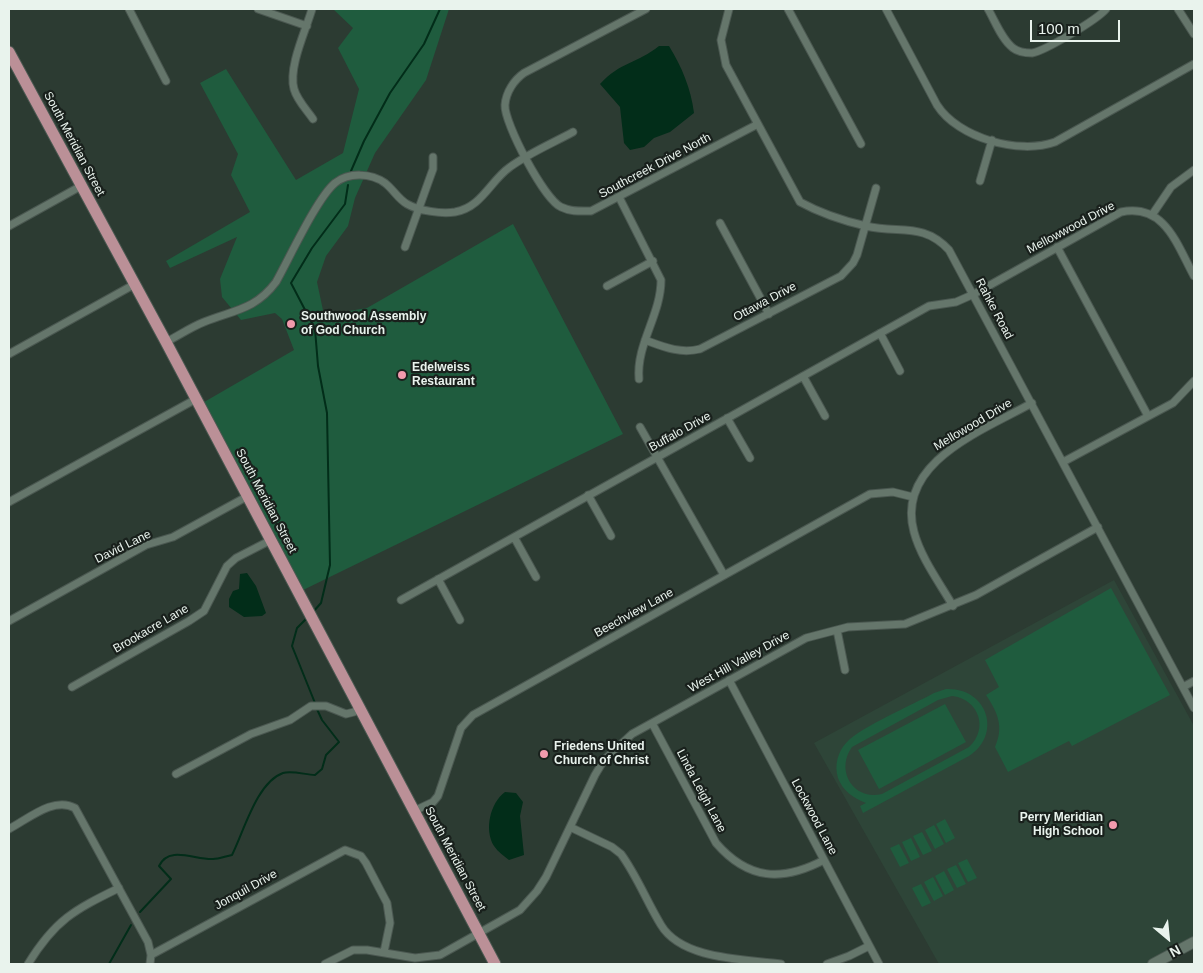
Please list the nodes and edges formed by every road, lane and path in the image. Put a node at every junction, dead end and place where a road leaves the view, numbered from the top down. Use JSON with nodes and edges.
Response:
{"nodes":[{"id":1,"x":129,"y":9,"type":"edge"},
{"id":2,"x":258,"y":9,"type":"edge"},
{"id":3,"x":312,"y":9,"type":"edge"},
{"id":4,"x":646,"y":9,"type":"edge"},
{"id":5,"x":729,"y":9,"type":"edge"},
{"id":6,"x":788,"y":9,"type":"edge"},
{"id":7,"x":886,"y":9,"type":"edge"},
{"id":8,"x":988,"y":9,"type":"edge"},
{"id":9,"x":1106,"y":9,"type":"edge"},
{"id":10,"x":1178,"y":9,"type":"edge"},
{"id":11,"x":307,"y":26,"type":"junction"},
{"id":12,"x":1194,"y":34,"type":"edge"},
{"id":13,"x":9,"y":52,"type":"edge"},
{"id":14,"x":1194,"y":64,"type":"edge"},
{"id":15,"x":166,"y":81,"type":"dead end"},
{"id":16,"x":312,"y":119,"type":"dead end"},
{"id":17,"x":758,"y":124,"type":"junction"},
{"id":18,"x":574,"y":132,"type":"dead end"},
{"id":19,"x":992,"y":140,"type":"junction"},
{"id":20,"x":861,"y":144,"type":"dead end"},
{"id":21,"x":433,"y":157,"type":"dead end"},
{"id":22,"x":526,"y":157,"type":"junction"},
{"id":23,"x":1194,"y":170,"type":"edge"},
{"id":24,"x":980,"y":181,"type":"dead end"},
{"id":25,"x":81,"y":186,"type":"junction"},
{"id":26,"x":876,"y":188,"type":"dead end"},
{"id":27,"x":620,"y":198,"type":"junction"},
{"id":28,"x":420,"y":209,"type":"junction"},
{"id":29,"x":1152,"y":215,"type":"junction"},
{"id":30,"x":720,"y":223,"type":"dead end"},
{"id":31,"x":9,"y":226,"type":"edge"},
{"id":32,"x":865,"y":226,"type":"junction"},
{"id":33,"x":405,"y":247,"type":"dead end"},
{"id":34,"x":1057,"y":247,"type":"junction"},
{"id":35,"x":653,"y":261,"type":"junction"},
{"id":36,"x":1194,"y":276,"type":"edge"},
{"id":37,"x":135,"y":284,"type":"junction"},
{"id":38,"x":607,"y":286,"type":"dead end"},
{"id":39,"x":974,"y":294,"type":"junction"},
{"id":40,"x":769,"y":314,"type":"junction"},
{"id":41,"x":880,"y":333,"type":"junction"},
{"id":42,"x":645,"y":340,"type":"junction"},
{"id":43,"x":166,"y":342,"type":"junction"},
{"id":44,"x":9,"y":354,"type":"edge"},
{"id":45,"x":900,"y":371,"type":"dead end"},
{"id":46,"x":803,"y":376,"type":"junction"},
{"id":47,"x":638,"y":378,"type":"dead end"},
{"id":48,"x":1194,"y":381,"type":"edge"},
{"id":49,"x":196,"y":399,"type":"junction"},
{"id":50,"x":1032,"y":403,"type":"junction"},
{"id":51,"x":825,"y":416,"type":"dead end"},
{"id":52,"x":1148,"y":416,"type":"junction"},
{"id":53,"x":727,"y":418,"type":"junction"},
{"id":54,"x":640,"y":427,"type":"dead end"},
{"id":55,"x":658,"y":457,"type":"junction"},
{"id":56,"x":750,"y":458,"type":"dead end"},
{"id":57,"x":1063,"y":462,"type":"junction"},
{"id":58,"x":588,"y":495,"type":"junction"},
{"id":59,"x":248,"y":496,"type":"junction"},
{"id":60,"x":914,"y":497,"type":"junction"},
{"id":61,"x":9,"y":502,"type":"edge"},
{"id":62,"x":1098,"y":527,"type":"junction"},
{"id":63,"x":611,"y":536,"type":"dead end"},
{"id":64,"x":514,"y":537,"type":"junction"},
{"id":65,"x":271,"y":540,"type":"junction"},
{"id":66,"x":724,"y":575,"type":"junction"},
{"id":67,"x":536,"y":577,"type":"dead end"},
{"id":68,"x":438,"y":580,"type":"junction"},
{"id":69,"x":401,"y":600,"type":"dead end"},
{"id":70,"x":953,"y":606,"type":"junction"},
{"id":71,"x":460,"y":620,"type":"dead end"},
{"id":72,"x":9,"y":621,"type":"edge"},
{"id":73,"x":836,"y":630,"type":"junction"},
{"id":74,"x":845,"y":670,"type":"dead end"},
{"id":75,"x":729,"y":680,"type":"junction"},
{"id":76,"x":1194,"y":681,"type":"edge"},
{"id":77,"x":72,"y":687,"type":"dead end"},
{"id":78,"x":1183,"y":687,"type":"junction"},
{"id":79,"x":360,"y":708,"type":"junction"},
{"id":80,"x":1194,"y":708,"type":"edge"},
{"id":81,"x":652,"y":723,"type":"junction"},
{"id":82,"x":176,"y":774,"type":"dead end"},
{"id":83,"x":414,"y":811,"type":"junction"},
{"id":84,"x":570,"y":827,"type":"junction"},
{"id":85,"x":9,"y":829,"type":"edge"},
{"id":86,"x":824,"y":860,"type":"junction"},
{"id":87,"x":119,"y":888,"type":"junction"},
{"id":88,"x":479,"y":934,"type":"junction"},
{"id":89,"x":1194,"y":942,"type":"edge"},
{"id":90,"x":869,"y":946,"type":"junction"},
{"id":91,"x":384,"y":952,"type":"junction"},
{"id":92,"x":151,"y":955,"type":"junction"},
{"id":93,"x":432,"y":961,"type":"edge"},
{"id":94,"x":28,"y":964,"type":"edge"},
{"id":95,"x":150,"y":964,"type":"edge"},
{"id":96,"x":326,"y":964,"type":"edge"},
{"id":97,"x":495,"y":964,"type":"edge"},
{"id":98,"x":781,"y":964,"type":"edge"},
{"id":99,"x":827,"y":964,"type":"edge"},
{"id":100,"x":879,"y":964,"type":"edge"},
{"id":101,"x":1153,"y":964,"type":"edge"}],
"edges":[{"from":1,"to":15,"type":"street"},
{"from":2,"to":11,"type":"street"},
{"from":3,"to":11,"type":"street"},
{"from":4,"to":22,"type":"street","name":"Southcreek Drive North"},
{"from":5,"to":17,"type":"street","name":"Rahke Road"},
{"from":6,"to":20,"type":"street"},
{"from":7,"to":19,"type":"street"},
{"from":8,"to":9,"type":"street"},
{"from":10,"to":12,"type":"street"},
{"from":11,"to":16,"type":"street"},
{"from":13,"to":25,"type":"main road","name":"South Meridian Street"},
{"from":14,"to":19,"type":"street"},
{"from":17,"to":27,"type":"street","name":"Southcreek Drive North"},
{"from":17,"to":32,"type":"street","name":"Rahke Road"},
{"from":18,"to":22,"type":"street"},
{"from":19,"to":24,"type":"street"},
{"from":21,"to":28,"type":"street"},
{"from":22,"to":27,"type":"street","name":"Southcreek Drive North"},
{"from":22,"to":28,"type":"street"},
{"from":23,"to":29,"type":"street"},
{"from":25,"to":31,"type":"street"},
{"from":25,"to":37,"type":"main road","name":"South Meridian Street"},
{"from":26,"to":32,"type":"street","name":"Ottawa Drive"},
{"from":27,"to":35,"type":"street"},
{"from":28,"to":33,"type":"street"},
{"from":28,"to":43,"type":"street"},
{"from":29,"to":34,"type":"street","name":"Mellowwood Drive"},
{"from":29,"to":36,"type":"street"},
{"from":30,"to":40,"type":"street"},
{"from":32,"to":39,"type":"street","name":"Rahke Road"},
{"from":32,"to":40,"type":"street","name":"Ottawa Drive"},
{"from":34,"to":39,"type":"street","name":"Mellowwood Drive"},
{"from":34,"to":52,"type":"street"},
{"from":35,"to":38,"type":"street"},
{"from":35,"to":42,"type":"street"},
{"from":37,"to":43,"type":"main road","name":"South Meridian Street"},
{"from":37,"to":44,"type":"street"},
{"from":39,"to":41,"type":"street","name":"Buffalo Drive"},
{"from":39,"to":50,"type":"street","name":"Rahke Road"},
{"from":40,"to":42,"type":"street","name":"Ottawa Drive"},
{"from":41,"to":45,"type":"street"},
{"from":41,"to":46,"type":"street","name":"Buffalo Drive"},
{"from":42,"to":47,"type":"street"},
{"from":43,"to":49,"type":"main road","name":"South Meridian Street"},
{"from":46,"to":51,"type":"street"},
{"from":46,"to":53,"type":"street","name":"Buffalo Drive"},
{"from":48,"to":52,"type":"street"},
{"from":49,"to":59,"type":"main road","name":"South Meridian Street"},
{"from":49,"to":61,"type":"street"},
{"from":50,"to":57,"type":"street","name":"Rahke Road"},
{"from":50,"to":60,"type":"street","name":"Mellowood Drive"},
{"from":52,"to":57,"type":"street"},
{"from":53,"to":55,"type":"street","name":"Buffalo Drive"},
{"from":53,"to":56,"type":"street"},
{"from":54,"to":55,"type":"street"},
{"from":55,"to":58,"type":"street","name":"Buffalo Drive"},
{"from":55,"to":66,"type":"street"},
{"from":57,"to":62,"type":"street","name":"Rahke Road"},
{"from":58,"to":63,"type":"street"},
{"from":58,"to":64,"type":"street","name":"Buffalo Drive"},
{"from":59,"to":65,"type":"main road","name":"South Meridian Street"},
{"from":59,"to":72,"type":"street","name":"David Lane"},
{"from":60,"to":66,"type":"street","name":"Beechview Lane"},
{"from":60,"to":70,"type":"street","name":"Mellowood Drive"},
{"from":62,"to":70,"type":"street","name":"West Hill Valley Drive"},
{"from":62,"to":78,"type":"street","name":"Rahke Road"},
{"from":64,"to":67,"type":"street"},
{"from":64,"to":68,"type":"street","name":"Buffalo Drive"},
{"from":65,"to":77,"type":"street","name":"Brookacre Lane"},
{"from":65,"to":79,"type":"main road","name":"South Meridian Street"},
{"from":66,"to":83,"type":"street","name":"Beechview Lane"},
{"from":68,"to":69,"type":"street","name":"Buffalo Drive"},
{"from":68,"to":71,"type":"street"},
{"from":70,"to":73,"type":"street","name":"West Hill Valley Drive"},
{"from":73,"to":74,"type":"street"},
{"from":73,"to":75,"type":"street","name":"West Hill Valley Drive"},
{"from":75,"to":81,"type":"street","name":"West Hill Valley Drive"},
{"from":75,"to":86,"type":"street","name":"Lockwood Lane"},
{"from":76,"to":78,"type":"street"},
{"from":78,"to":80,"type":"street","name":"Rahke Road"},
{"from":79,"to":82,"type":"street"},
{"from":79,"to":83,"type":"main road","name":"South Meridian Street"},
{"from":81,"to":84,"type":"street","name":"West Hill Valley Drive"},
{"from":81,"to":86,"type":"street","name":"Linda Leigh Lane"},
{"from":83,"to":88,"type":"main road","name":"South Meridian Street"},
{"from":84,"to":88,"type":"street","name":"West Hill Valley Drive"},
{"from":84,"to":98,"type":"street"},
{"from":85,"to":87,"type":"street"},
{"from":86,"to":90,"type":"street","name":"Lockwood Lane"},
{"from":87,"to":92,"type":"street"},
{"from":87,"to":94,"type":"street"},
{"from":88,"to":93,"type":"street","name":"West Hill Valley Drive"},
{"from":88,"to":97,"type":"main road","name":"South Meridian Street"},
{"from":89,"to":101,"type":"main road"},
{"from":90,"to":99,"type":"street"},
{"from":90,"to":100,"type":"street","name":"Lockwood Lane"},
{"from":91,"to":92,"type":"street","name":"Jonquil Drive"},
{"from":91,"to":93,"type":"street"},
{"from":91,"to":96,"type":"street"},
{"from":92,"to":95,"type":"street"}]}
